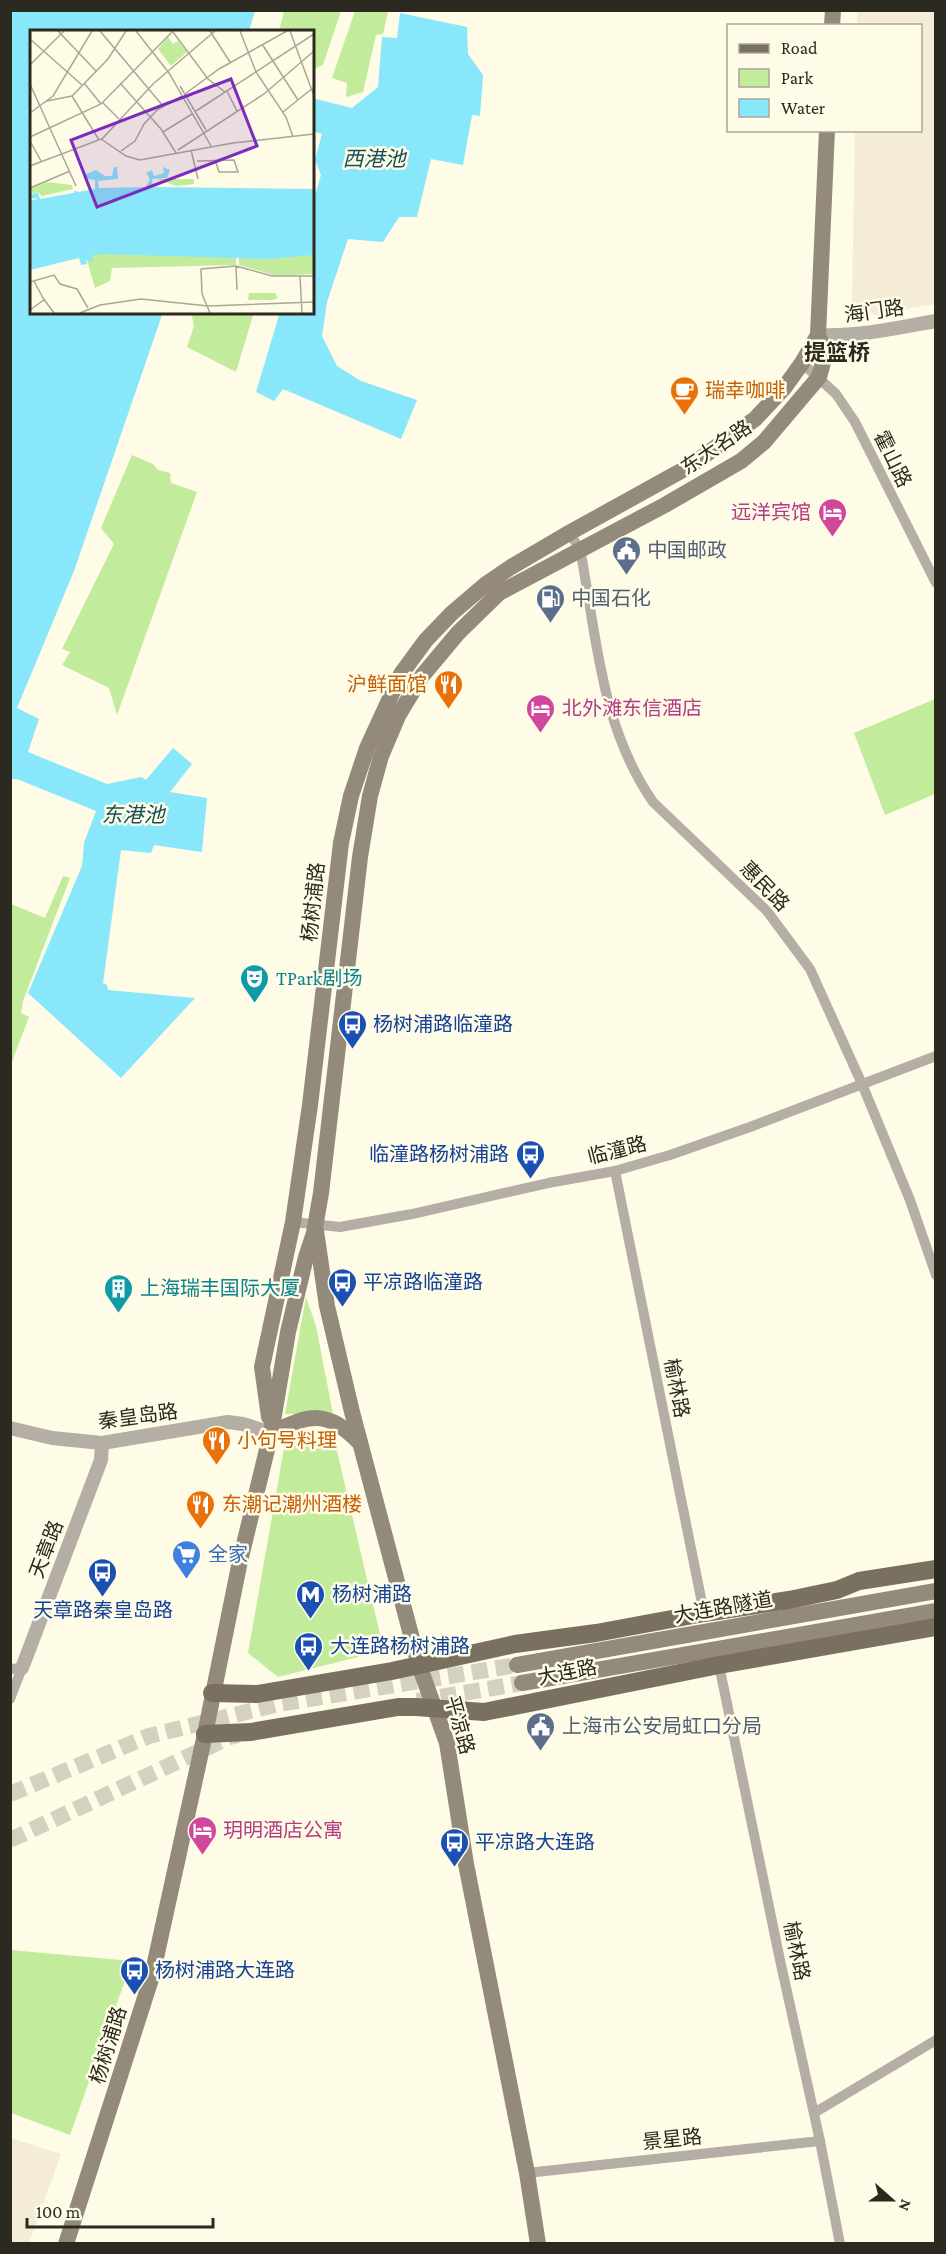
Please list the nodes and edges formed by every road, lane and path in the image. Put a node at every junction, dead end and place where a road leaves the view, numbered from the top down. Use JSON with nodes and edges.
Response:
{"nodes":[{"id":1,"x":827,"y":132,"type":"edge"},
{"id":2,"x":936,"y":321,"type":"edge"},
{"id":3,"x":818,"y":335,"type":"junction"},
{"id":4,"x":802,"y":363,"type":"junction"},
{"id":5,"x":819,"y":377,"type":"junction"},
{"id":6,"x":569,"y":533,"type":"junction"},
{"id":7,"x":580,"y":549,"type":"junction"},
{"id":8,"x":936,"y":583,"type":"edge"},
{"id":9,"x":936,"y":1056,"type":"edge"},
{"id":10,"x":862,"y":1084,"type":"junction"},
{"id":11,"x":615,"y":1171,"type":"junction"},
{"id":12,"x":293,"y":1222,"type":"junction"},
{"id":13,"x":315,"y":1224,"type":"junction"},
{"id":14,"x":936,"y":1275,"type":"edge"},
{"id":15,"x":10,"y":1428,"type":"edge"},
{"id":16,"x":271,"y":1433,"type":"junction"},
{"id":17,"x":102,"y":1443,"type":"junction"},
{"id":18,"x":361,"y":1443,"type":"junction"},
{"id":19,"x":936,"y":1569,"type":"edge"},
{"id":20,"x":936,"y":1591,"type":"edge"},
{"id":21,"x":936,"y":1611,"type":"edge"},
{"id":22,"x":704,"y":1613,"type":"junction"},
{"id":23,"x":936,"y":1627,"type":"edge"},
{"id":24,"x":419,"y":1665,"type":"junction"},
{"id":25,"x":517,"y":1665,"type":"tunnel mouth"},
{"id":26,"x":719,"y":1665,"type":"junction"},
{"id":27,"x":16,"y":1669,"type":"edge"},
{"id":28,"x":522,"y":1683,"type":"tunnel mouth"},
{"id":29,"x":212,"y":1693,"type":"junction"},
{"id":30,"x":10,"y":1699,"type":"edge"},
{"id":31,"x":435,"y":1707,"type":"junction"},
{"id":32,"x":205,"y":1734,"type":"junction"},
{"id":33,"x":936,"y":2040,"type":"edge"},
{"id":34,"x":814,"y":2113,"type":"junction"},
{"id":35,"x":820,"y":2141,"type":"junction"},
{"id":36,"x":527,"y":2173,"type":"junction"},
{"id":37,"x":66,"y":2244,"type":"edge"},
{"id":38,"x":538,"y":2244,"type":"edge"},
{"id":39,"x":840,"y":2244,"type":"edge"}],
"edges":[{"from":1,"to":3,"type":"main road","name":"东大名路"},
{"from":2,"to":3,"type":"street","name":"海门路"},
{"from":3,"to":4,"type":"main road","name":"东大名路"},
{"from":3,"to":5,"type":"main road","name":"东大名路"},
{"from":4,"to":5,"type":"street","name":"霍山路"},
{"from":4,"to":6,"type":"main road","name":"东大名路"},
{"from":5,"to":7,"type":"main road","name":"东大名路"},
{"from":5,"to":8,"type":"street","name":"霍山路"},
{"from":6,"to":7,"type":"street","name":"惠民路"},
{"from":6,"to":12,"type":"main road","name":"杨树浦路"},
{"from":7,"to":10,"type":"street","name":"惠民路"},
{"from":7,"to":13,"type":"main road","name":"杨树浦路"},
{"from":9,"to":10,"type":"street","name":"临潼路"},
{"from":10,"to":11,"type":"street","name":"临潼路"},
{"from":10,"to":14,"type":"street","name":"惠民路"},
{"from":11,"to":13,"type":"street","name":"临潼路"},
{"from":11,"to":22,"type":"street","name":"榆林路"},
{"from":12,"to":13,"type":"street","name":"临潼路"},
{"from":12,"to":16,"type":"main road","name":"杨树浦路"},
{"from":13,"to":16,"type":"main road","name":"杨树浦路"},
{"from":13,"to":18,"type":"main road","name":"平凉路"},
{"from":15,"to":17,"type":"street","name":"秦皇岛路"},
{"from":16,"to":17,"type":"street","name":"秦皇岛路"},
{"from":16,"to":18,"type":"main road"},
{"from":16,"to":29,"type":"main road","name":"杨树浦路"},
{"from":17,"to":27,"type":"street","name":"天章路"},
{"from":18,"to":24,"type":"main road","name":"平凉路"},
{"from":19,"to":22,"type":"main road","name":"大连路"},
{"from":20,"to":25,"type":"main road","name":"大连路隧道"},
{"from":21,"to":28,"type":"main road","name":"大连路隧道"},
{"from":22,"to":24,"type":"main road","name":"大连路"},
{"from":23,"to":26,"type":"main road","name":"大连路"},
{"from":24,"to":29,"type":"main road","name":"大连路"},
{"from":24,"to":31,"type":"main road","name":"平凉路"},
{"from":26,"to":31,"type":"main road","name":"大连路"},
{"from":26,"to":34,"type":"street","name":"榆林路"},
{"from":27,"to":30,"type":"street"},
{"from":29,"to":32,"type":"main road","name":"杨树浦路"},
{"from":31,"to":32,"type":"main road","name":"大连路"},
{"from":31,"to":36,"type":"main road","name":"平凉路"},
{"from":32,"to":37,"type":"main road","name":"杨树浦路"},
{"from":33,"to":34,"type":"street"},
{"from":34,"to":35,"type":"street","name":"榆林路"},
{"from":35,"to":36,"type":"street","name":"景星路"},
{"from":35,"to":39,"type":"street","name":"榆林路"},
{"from":36,"to":38,"type":"main road","name":"平凉路"}]}
